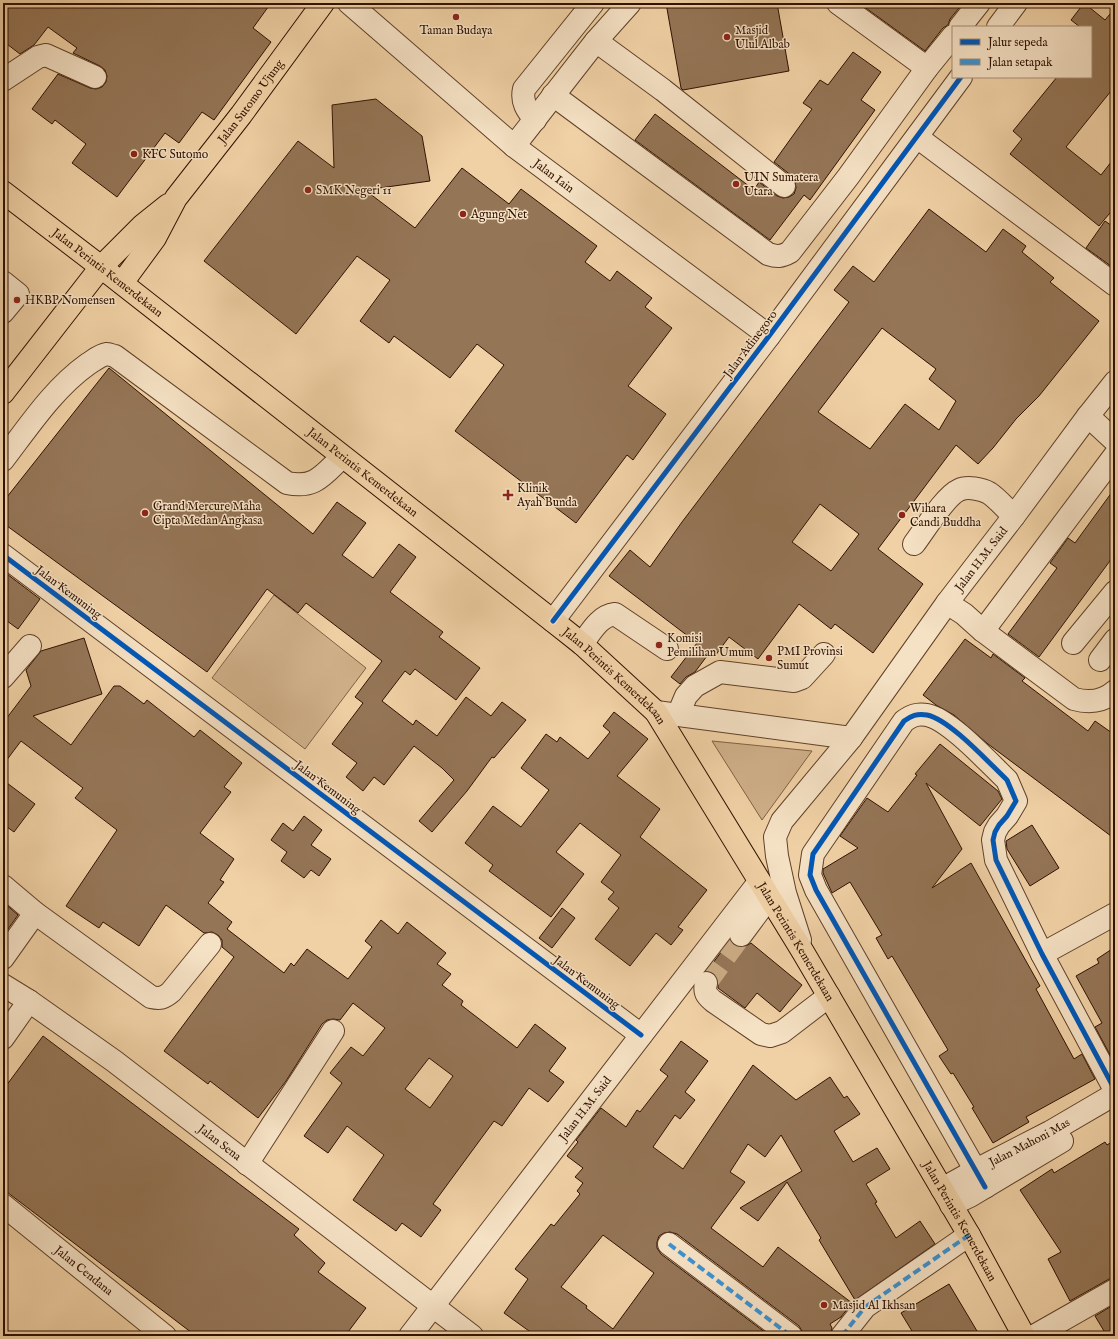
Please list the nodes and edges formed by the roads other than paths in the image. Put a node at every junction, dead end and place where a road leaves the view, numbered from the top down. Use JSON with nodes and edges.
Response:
{"nodes":[{"id":1,"x":323,"y":3,"type":"edge"},
{"id":2,"x":349,"y":3,"type":"edge"},
{"id":3,"x":593,"y":3,"type":"edge"},
{"id":4,"x":630,"y":3,"type":"edge"},
{"id":5,"x":838,"y":3,"type":"edge"},
{"id":6,"x":979,"y":3,"type":"edge"},
{"id":7,"x":1016,"y":3,"type":"edge"},
{"id":8,"x":961,"y":26,"type":"edge"},
{"id":9,"x":999,"y":26,"type":"edge"},
{"id":10,"x":952,"y":37,"type":"edge"},
{"id":11,"x":596,"y":41,"type":"junction"},
{"id":12,"x":927,"y":68,"type":"junction"},
{"id":13,"x":95,"y":77,"type":"dead end"},
{"id":14,"x":960,"y":78,"type":"edge"},
{"id":15,"x":3,"y":80,"type":"edge"},
{"id":16,"x":553,"y":96,"type":"junction"},
{"id":17,"x":535,"y":120,"type":"junction"},
{"id":18,"x":917,"y":137,"type":"junction"},
{"id":19,"x":514,"y":146,"type":"junction"},
{"id":20,"x":784,"y":186,"type":"dead end"},
{"id":21,"x":3,"y":192,"type":"edge"},
{"id":22,"x":176,"y":198,"type":"junction"},
{"id":23,"x":101,"y":267,"type":"junction"},
{"id":24,"x":3,"y":282,"type":"edge"},
{"id":25,"x":122,"y":283,"type":"junction"},
{"id":26,"x":1115,"y":285,"type":"edge"},
{"id":27,"x":3,"y":312,"type":"edge"},
{"id":28,"x":769,"y":336,"type":"junction"},
{"id":29,"x":1115,"y":382,"type":"edge"},
{"id":30,"x":3,"y":392,"type":"edge"},
{"id":31,"x":1088,"y":416,"type":"junction"},
{"id":32,"x":1115,"y":441,"type":"edge"},
{"id":33,"x":1115,"y":455,"type":"edge"},
{"id":34,"x":342,"y":457,"type":"junction"},
{"id":35,"x":3,"y":460,"type":"edge"},
{"id":36,"x":1014,"y":516,"type":"junction"},
{"id":37,"x":914,"y":544,"type":"dead end"},
{"id":38,"x":3,"y":555,"type":"edge"},
{"id":39,"x":1115,"y":592,"type":"edge"},
{"id":40,"x":947,"y":603,"type":"junction"},
{"id":41,"x":553,"y":621,"type":"junction"},
{"id":42,"x":984,"y":631,"type":"junction"},
{"id":43,"x":1115,"y":640,"type":"edge"},
{"id":44,"x":1073,"y":643,"type":"dead end"},
{"id":45,"x":582,"y":644,"type":"junction"},
{"id":46,"x":30,"y":646,"type":"dead end"},
{"id":47,"x":667,"y":649,"type":"dead end"},
{"id":48,"x":824,"y":654,"type":"dead end"},
{"id":49,"x":1100,"y":660,"type":"dead end"},
{"id":50,"x":3,"y":677,"type":"edge"},
{"id":51,"x":1115,"y":691,"type":"edge"},
{"id":52,"x":656,"y":712,"type":"junction"},
{"id":53,"x":678,"y":715,"type":"junction"},
{"id":54,"x":851,"y":738,"type":"junction"},
{"id":55,"x":3,"y":886,"type":"edge"},
{"id":56,"x":764,"y":889,"type":"junction"},
{"id":57,"x":36,"y":914,"type":"junction"},
{"id":58,"x":1115,"y":914,"type":"edge"},
{"id":59,"x":741,"y":935,"type":"tunnel mouth"},
{"id":60,"x":210,"y":944,"type":"dead end"},
{"id":61,"x":803,"y":952,"type":"junction"},
{"id":62,"x":1042,"y":954,"type":"junction"},
{"id":63,"x":3,"y":958,"type":"edge"},
{"id":64,"x":706,"y":983,"type":"dead end"},
{"id":65,"x":3,"y":985,"type":"edge"},
{"id":66,"x":829,"y":996,"type":"junction"},
{"id":67,"x":29,"y":1001,"type":"junction"},
{"id":68,"x":333,"y":1031,"type":"dead end"},
{"id":69,"x":642,"y":1035,"type":"junction"},
{"id":70,"x":3,"y":1038,"type":"edge"},
{"id":71,"x":1115,"y":1090,"type":"edge"},
{"id":72,"x":1115,"y":1094,"type":"edge"},
{"id":73,"x":1115,"y":1110,"type":"edge"},
{"id":74,"x":247,"y":1164,"type":"junction"},
{"id":75,"x":980,"y":1178,"type":"junction"},
{"id":76,"x":947,"y":1197,"type":"junction"},
{"id":77,"x":3,"y":1205,"type":"edge"},
{"id":78,"x":969,"y":1234,"type":"junction"},
{"id":79,"x":669,"y":1244,"type":"dead end"},
{"id":80,"x":1115,"y":1290,"type":"edge"},
{"id":81,"x":433,"y":1306,"type":"junction"},
{"id":82,"x":165,"y":1336,"type":"edge"},
{"id":83,"x":410,"y":1336,"type":"edge"},
{"id":84,"x":472,"y":1336,"type":"edge"},
{"id":85,"x":791,"y":1336,"type":"edge"},
{"id":86,"x":842,"y":1336,"type":"edge"},
{"id":87,"x":1024,"y":1336,"type":"edge"},
{"id":88,"x":1034,"y":1336,"type":"edge"}],
"edges":[{"from":1,"to":22,"type":"main road","name":"Jalan Sutomo Ujung"},
{"from":2,"to":19,"type":"street","name":"Jalan Iain"},
{"from":3,"to":17,"type":"street"},
{"from":4,"to":11,"type":"street"},
{"from":5,"to":12,"type":"street"},
{"from":6,"to":8,"type":"street"},
{"from":7,"to":9,"type":"street"},
{"from":10,"to":12,"type":"street"},
{"from":11,"to":16,"type":"street"},
{"from":11,"to":20,"type":"street"},
{"from":12,"to":16,"type":"street"},
{"from":13,"to":15,"type":"street"},
{"from":14,"to":18,"type":"street","name":"Jalan Adinegoro"},
{"from":16,"to":17,"type":"street"},
{"from":17,"to":19,"type":"street"},
{"from":18,"to":26,"type":"street"},
{"from":18,"to":28,"type":"street","name":"Jalan Adinegoro"},
{"from":19,"to":28,"type":"street","name":"Jalan Iain"},
{"from":21,"to":23,"type":"main road","name":"Jalan Perintis Kemerdekaan"},
{"from":22,"to":23,"type":"main road","name":"Jalan Sutomo Ujung"},
{"from":22,"to":25,"type":"main road","name":"Jalan Sutomo Ujung"},
{"from":23,"to":25,"type":"main road","name":"Jalan Perintis Kemerdekaan"},
{"from":23,"to":30,"type":"main road","name":"Jalan Sutomo Ujung"},
{"from":24,"to":27,"type":"street"},
{"from":25,"to":34,"type":"main road","name":"Jalan Perintis Kemerdekaan"},
{"from":28,"to":41,"type":"street","name":"Jalan Adinegoro"},
{"from":29,"to":31,"type":"street","name":"Jalan H.M. Said"},
{"from":31,"to":32,"type":"street"},
{"from":31,"to":36,"type":"street","name":"Jalan H.M. Said"},
{"from":33,"to":42,"type":"street"},
{"from":34,"to":35,"type":"street"},
{"from":34,"to":41,"type":"main road","name":"Jalan Perintis Kemerdekaan"},
{"from":36,"to":37,"type":"street"},
{"from":36,"to":40,"type":"street","name":"Jalan H.M. Said"},
{"from":38,"to":69,"type":"street","name":"Jalan Kemuning"},
{"from":39,"to":44,"type":"street"},
{"from":40,"to":42,"type":"street"},
{"from":40,"to":54,"type":"street","name":"Jalan H.M. Said"},
{"from":41,"to":45,"type":"main road","name":"Jalan Perintis Kemerdekaan"},
{"from":42,"to":51,"type":"street"},
{"from":43,"to":49,"type":"street"},
{"from":45,"to":47,"type":"street"},
{"from":45,"to":52,"type":"main road","name":"Jalan Perintis Kemerdekaan"},
{"from":46,"to":50,"type":"street"},
{"from":48,"to":53,"type":"street"},
{"from":52,"to":53,"type":"street"},
{"from":52,"to":56,"type":"main road","name":"Jalan Perintis Kemerdekaan"},
{"from":53,"to":54,"type":"street"},
{"from":54,"to":61,"type":"street","name":"Jalan H.M. Said"},
{"from":55,"to":57,"type":"street"},
{"from":56,"to":59,"type":"street"},
{"from":56,"to":61,"type":"main road","name":"Jalan Perintis Kemerdekaan"},
{"from":56,"to":69,"type":"street","name":"Jalan H.M. Said"},
{"from":57,"to":60,"type":"street"},
{"from":57,"to":63,"type":"street"},
{"from":58,"to":62,"type":"street"},
{"from":61,"to":66,"type":"main road","name":"Jalan Perintis Kemerdekaan"},
{"from":62,"to":71,"type":"street"},
{"from":62,"to":75,"type":"street"},
{"from":64,"to":66,"type":"street"},
{"from":65,"to":67,"type":"street","name":"Jalan Sena"},
{"from":66,"to":76,"type":"main road","name":"Jalan Perintis Kemerdekaan"},
{"from":67,"to":70,"type":"street"},
{"from":67,"to":74,"type":"street","name":"Jalan Sena"},
{"from":68,"to":74,"type":"street"},
{"from":69,"to":81,"type":"street","name":"Jalan H.M. Said"},
{"from":72,"to":75,"type":"street","name":"Jalan Mahoni Mas"},
{"from":73,"to":75,"type":"street","name":"Jalan Mahoni Mas"},
{"from":74,"to":81,"type":"street","name":"Jalan Sena"},
{"from":75,"to":76,"type":"street","name":"Jalan Mahoni Mas"},
{"from":76,"to":78,"type":"main road","name":"Jalan Perintis Kemerdekaan"},
{"from":77,"to":82,"type":"street","name":"Jalan Cendana"},
{"from":78,"to":86,"type":"street"},
{"from":78,"to":87,"type":"main road","name":"Jalan Perintis Kemerdekaan"},
{"from":79,"to":85,"type":"street"},
{"from":80,"to":88,"type":"street"},
{"from":81,"to":83,"type":"street","name":"Jalan H.M. Said"},
{"from":81,"to":84,"type":"street","name":"Jalan Sena"}]}
